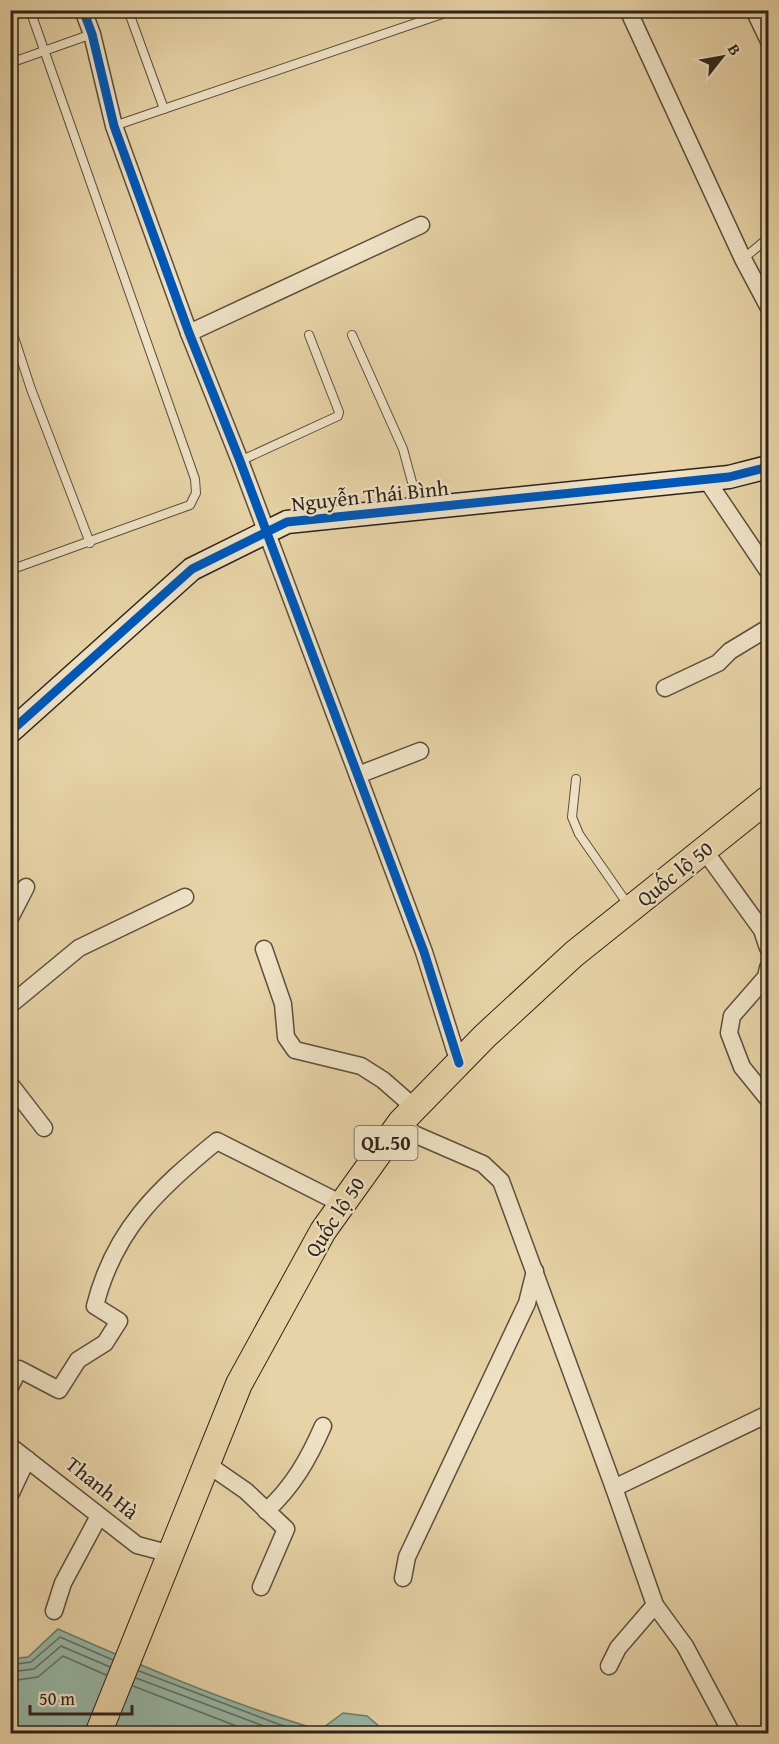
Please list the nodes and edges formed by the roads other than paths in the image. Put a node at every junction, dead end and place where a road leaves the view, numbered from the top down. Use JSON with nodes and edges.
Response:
{"nodes":[{"id":1,"x":30,"y":10,"type":"edge"},
{"id":2,"x":83,"y":10,"type":"edge"},
{"id":3,"x":128,"y":10,"type":"edge"},
{"id":4,"x":628,"y":10,"type":"edge"},
{"id":5,"x":754,"y":10,"type":"edge"},
{"id":6,"x":452,"y":11,"type":"edge"},
{"id":7,"x":92,"y":34,"type":"junction"},
{"id":8,"x":768,"y":39,"type":"edge"},
{"id":9,"x":44,"y":51,"type":"junction"},
{"id":10,"x":10,"y":63,"type":"edge"},
{"id":11,"x":164,"y":109,"type":"junction"},
{"id":12,"x":114,"y":126,"type":"junction"},
{"id":13,"x":421,"y":225,"type":"dead end"},
{"id":14,"x":768,"y":238,"type":"edge"},
{"id":15,"x":743,"y":259,"type":"junction"},
{"id":16,"x":768,"y":306,"type":"edge"},
{"id":17,"x":11,"y":327,"type":"edge"},
{"id":18,"x":189,"y":333,"type":"junction"},
{"id":19,"x":309,"y":335,"type":"dead end"},
{"id":20,"x":352,"y":335,"type":"dead end"},
{"id":21,"x":240,"y":461,"type":"junction"},
{"id":22,"x":768,"y":467,"type":"edge"},
{"id":23,"x":706,"y":479,"type":"junction"},
{"id":24,"x":419,"y":508,"type":"junction"},
{"id":25,"x":266,"y":532,"type":"junction"},
{"id":26,"x":90,"y":543,"type":"junction"},
{"id":27,"x":10,"y":570,"type":"edge"},
{"id":28,"x":768,"y":571,"type":"edge"},
{"id":29,"x":768,"y":628,"type":"edge"},
{"id":30,"x":665,"y":688,"type":"dead end"},
{"id":31,"x":10,"y":732,"type":"edge"},
{"id":32,"x":420,"y":751,"type":"dead end"},
{"id":33,"x":357,"y":775,"type":"junction"},
{"id":34,"x":576,"y":779,"type":"dead end"},
{"id":35,"x":768,"y":798,"type":"edge"},
{"id":36,"x":704,"y":850,"type":"junction"},
{"id":37,"x":26,"y":886,"type":"dead end"},
{"id":38,"x":185,"y":897,"type":"dead end"},
{"id":39,"x":631,"y":909,"type":"junction"},
{"id":40,"x":10,"y":918,"type":"edge"},
{"id":41,"x":768,"y":948,"type":"edge"},
{"id":42,"x":264,"y":949,"type":"dead end"},
{"id":43,"x":768,"y":968,"type":"edge"},
{"id":44,"x":10,"y":1005,"type":"edge"},
{"id":45,"x":459,"y":1063,"type":"junction"},
{"id":46,"x":10,"y":1084,"type":"edge"},
{"id":47,"x":768,"y":1099,"type":"edge"},
{"id":48,"x":408,"y":1115,"type":"junction"},
{"id":49,"x":44,"y":1128,"type":"dead end"},
{"id":50,"x":342,"y":1204,"type":"junction"},
{"id":51,"x":535,"y":1271,"type":"junction"},
{"id":52,"x":10,"y":1387,"type":"edge"},
{"id":53,"x":768,"y":1414,"type":"edge"},
{"id":54,"x":323,"y":1426,"type":"dead end"},
{"id":55,"x":10,"y":1446,"type":"edge"},
{"id":56,"x":27,"y":1459,"type":"junction"},
{"id":57,"x":207,"y":1464,"type":"junction"},
{"id":58,"x":614,"y":1488,"type":"junction"},
{"id":59,"x":10,"y":1494,"type":"edge"},
{"id":60,"x":266,"y":1511,"type":"junction"},
{"id":61,"x":99,"y":1516,"type":"junction"},
{"id":62,"x":171,"y":1554,"type":"junction"},
{"id":63,"x":404,"y":1578,"type":"dead end"},
{"id":64,"x":261,"y":1587,"type":"dead end"},
{"id":65,"x":655,"y":1605,"type":"junction"},
{"id":66,"x":54,"y":1611,"type":"dead end"},
{"id":67,"x":609,"y":1666,"type":"dead end"},
{"id":68,"x":98,"y":1734,"type":"edge"},
{"id":69,"x":732,"y":1734,"type":"edge"}],
"edges":[{"from":1,"to":9,"type":"lane"},
{"from":2,"to":7,"type":"street"},
{"from":3,"to":11,"type":"lane"},
{"from":4,"to":15,"type":"street"},
{"from":5,"to":8,"type":"street"},
{"from":6,"to":11,"type":"lane"},
{"from":7,"to":9,"type":"lane"},
{"from":7,"to":12,"type":"street"},
{"from":9,"to":10,"type":"lane"},
{"from":9,"to":26,"type":"lane"},
{"from":11,"to":12,"type":"lane"},
{"from":12,"to":18,"type":"street"},
{"from":13,"to":18,"type":"street"},
{"from":14,"to":15,"type":"lane"},
{"from":15,"to":16,"type":"street"},
{"from":17,"to":26,"type":"lane"},
{"from":18,"to":21,"type":"street"},
{"from":19,"to":21,"type":"lane"},
{"from":20,"to":24,"type":"lane"},
{"from":21,"to":25,"type":"street"},
{"from":22,"to":23,"type":"street","name":"Nguyễn Thái Bình"},
{"from":23,"to":24,"type":"street","name":"Nguyễn Thái Bình"},
{"from":23,"to":28,"type":"street"},
{"from":24,"to":25,"type":"street","name":"Nguyễn Thái Bình"},
{"from":25,"to":31,"type":"street","name":"Nguyễn Thái Bình"},
{"from":25,"to":33,"type":"street"},
{"from":26,"to":27,"type":"lane"},
{"from":29,"to":30,"type":"street"},
{"from":32,"to":33,"type":"street"},
{"from":33,"to":45,"type":"street"},
{"from":34,"to":39,"type":"lane"},
{"from":35,"to":36,"type":"main road","name":"Quốc lộ 50","number":"QL.50"},
{"from":36,"to":39,"type":"main road","name":"Quốc lộ 50","number":"QL.50"},
{"from":36,"to":41,"type":"street"},
{"from":37,"to":40,"type":"street"},
{"from":38,"to":44,"type":"street"},
{"from":39,"to":45,"type":"main road","name":"Quốc lộ 50","number":"QL.50"},
{"from":42,"to":48,"type":"street"},
{"from":43,"to":47,"type":"street"},
{"from":45,"to":48,"type":"main road","name":"Quốc lộ 50","number":"QL.50"},
{"from":46,"to":49,"type":"street"},
{"from":48,"to":50,"type":"main road","name":"Quốc lộ 50","number":"QL.50"},
{"from":48,"to":51,"type":"street"},
{"from":50,"to":52,"type":"street"},
{"from":50,"to":57,"type":"main road","name":"Quốc lộ 50","number":"QL.50"},
{"from":51,"to":58,"type":"street"},
{"from":51,"to":63,"type":"street"},
{"from":53,"to":58,"type":"street"},
{"from":54,"to":60,"type":"street"},
{"from":55,"to":56,"type":"street","name":"Thanh Hà"},
{"from":56,"to":59,"type":"street"},
{"from":56,"to":61,"type":"street","name":"Thanh Hà"},
{"from":57,"to":60,"type":"street"},
{"from":57,"to":62,"type":"main road","name":"Quốc lộ 50","number":"QL.50"},
{"from":58,"to":65,"type":"street"},
{"from":60,"to":64,"type":"street"},
{"from":61,"to":62,"type":"street","name":"Thanh Hà"},
{"from":61,"to":66,"type":"street"},
{"from":62,"to":68,"type":"main road","name":"Quốc lộ 50","number":"QL.50"},
{"from":65,"to":67,"type":"street"},
{"from":65,"to":69,"type":"street"}]}
